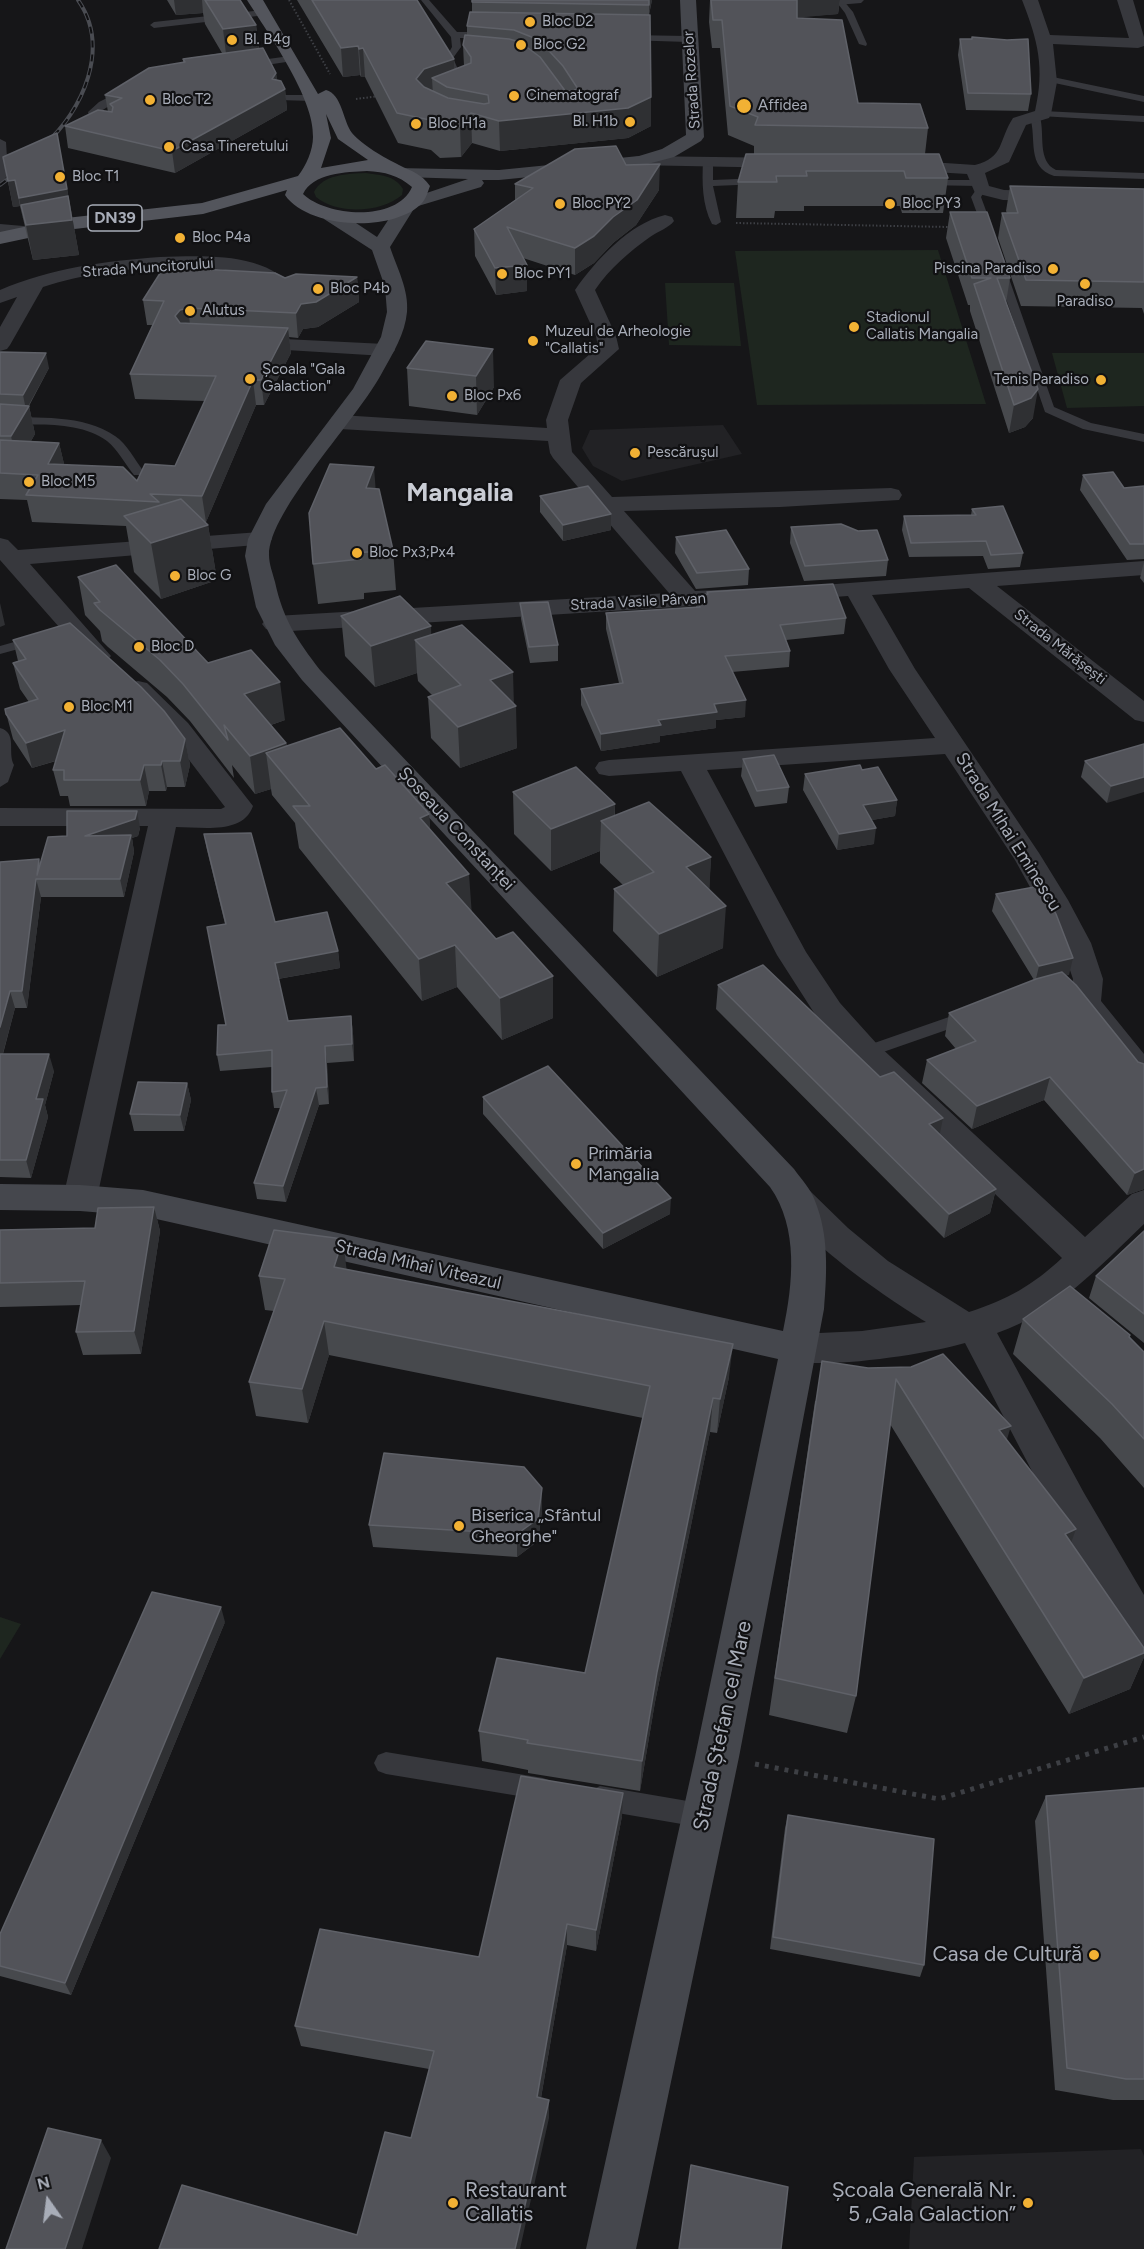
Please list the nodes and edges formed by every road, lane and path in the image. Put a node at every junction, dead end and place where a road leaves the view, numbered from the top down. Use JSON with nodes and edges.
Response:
{"nodes":[{"id":1,"x":425,"y":0,"type":"edge"},
{"id":2,"x":688,"y":0,"type":"edge"},
{"id":3,"x":1030,"y":0,"type":"edge"},
{"id":4,"x":1125,"y":0,"type":"edge"},
{"id":5,"x":846,"y":1,"type":"edge"},
{"id":6,"x":264,"y":4,"type":"edge"},
{"id":7,"x":154,"y":25,"type":"dead end"},
{"id":8,"x":455,"y":35,"type":"junction"},
{"id":9,"x":506,"y":36,"type":"edge"},
{"id":10,"x":621,"y":38,"type":"edge"},
{"id":11,"x":688,"y":39,"type":"junction"},
{"id":12,"x":1045,"y":39,"type":"junction"},
{"id":13,"x":863,"y":44,"type":"dead end"},
{"id":14,"x":292,"y":62,"type":"junction"},
{"id":15,"x":236,"y":66,"type":"edge"},
{"id":16,"x":264,"y":73,"type":"edge"},
{"id":17,"x":460,"y":79,"type":"edge"},
{"id":18,"x":1048,"y":79,"type":"junction"},
{"id":19,"x":132,"y":90,"type":"edge"},
{"id":20,"x":388,"y":96,"type":"edge"},
{"id":21,"x":280,"y":98,"type":"edge"},
{"id":22,"x":312,"y":98,"type":"junction"},
{"id":23,"x":355,"y":99,"type":"dead end"},
{"id":24,"x":1144,"y":99,"type":"edge"},
{"id":25,"x":1039,"y":116,"type":"junction"},
{"id":26,"x":1144,"y":118,"type":"edge"},
{"id":27,"x":111,"y":130,"type":"edge"},
{"id":28,"x":695,"y":137,"type":"junction"},
{"id":29,"x":1,"y":142,"type":"edge"},
{"id":30,"x":640,"y":161,"type":"junction"},
{"id":31,"x":708,"y":161,"type":"junction"},
{"id":32,"x":806,"y":164,"type":"edge"},
{"id":33,"x":886,"y":165,"type":"edge"},
{"id":34,"x":401,"y":171,"type":"junction"},
{"id":35,"x":499,"y":175,"type":"junction"},
{"id":36,"x":1144,"y":176,"type":"edge"},
{"id":37,"x":305,"y":179,"type":"junction"},
{"id":38,"x":0,"y":180,"type":"edge"},
{"id":39,"x":774,"y":181,"type":"edge"},
{"id":40,"x":978,"y":181,"type":"junction"},
{"id":41,"x":707,"y":183,"type":"junction"},
{"id":42,"x":912,"y":183,"type":"edge"},
{"id":43,"x":1144,"y":198,"type":"edge"},
{"id":44,"x":410,"y":204,"type":"junction"},
{"id":45,"x":203,"y":208,"type":"junction"},
{"id":46,"x":255,"y":211,"type":"dead end"},
{"id":47,"x":288,"y":212,"type":"dead end"},
{"id":48,"x":327,"y":215,"type":"junction"},
{"id":49,"x":665,"y":221,"type":"dead end"},
{"id":50,"x":716,"y":222,"type":"joint"},
{"id":51,"x":987,"y":228,"type":"junction"},
{"id":52,"x":0,"y":230,"type":"edge"},
{"id":53,"x":28,"y":231,"type":"junction"},
{"id":54,"x":0,"y":238,"type":"edge"},
{"id":55,"x":380,"y":247,"type":"junction"},
{"id":56,"x":35,"y":283,"type":"junction"},
{"id":57,"x":289,"y":294,"type":"edge"},
{"id":58,"x":0,"y":297,"type":"edge"},
{"id":59,"x":225,"y":343,"type":"edge"},
{"id":60,"x":0,"y":345,"type":"edge"},
{"id":61,"x":385,"y":350,"type":"junction"},
{"id":62,"x":0,"y":421,"type":"edge"},
{"id":63,"x":340,"y":422,"type":"junction"},
{"id":64,"x":559,"y":435,"type":"junction"},
{"id":65,"x":1144,"y":438,"type":"edge"},
{"id":66,"x":138,"y":472,"type":"edge"},
{"id":67,"x":891,"y":495,"type":"dead end"},
{"id":68,"x":605,"y":504,"type":"junction"},
{"id":69,"x":260,"y":539,"type":"junction"},
{"id":70,"x":6,"y":551,"type":"edge"},
{"id":71,"x":1144,"y":568,"type":"edge"},
{"id":72,"x":976,"y":581,"type":"junction"},
{"id":73,"x":856,"y":589,"type":"junction"},
{"id":74,"x":688,"y":599,"type":"junction"},
{"id":75,"x":275,"y":624,"type":"junction"},
{"id":76,"x":63,"y":632,"type":"junction"},
{"id":77,"x":0,"y":650,"type":"edge"},
{"id":78,"x":1144,"y":714,"type":"edge"},
{"id":79,"x":0,"y":732,"type":"edge"},
{"id":80,"x":952,"y":745,"type":"junction"},
{"id":81,"x":690,"y":763,"type":"junction"},
{"id":82,"x":609,"y":768,"type":"dead end"},
{"id":83,"x":0,"y":782,"type":"edge"},
{"id":84,"x":0,"y":817,"type":"edge"},
{"id":85,"x":164,"y":819,"type":"junction"},
{"id":86,"x":990,"y":1008,"type":"edge"},
{"id":87,"x":866,"y":1052,"type":"junction"},
{"id":88,"x":1144,"y":1076,"type":"edge"},
{"id":89,"x":0,"y":1197,"type":"edge"},
{"id":90,"x":81,"y":1197,"type":"junction"},
{"id":91,"x":798,"y":1200,"type":"junction"},
{"id":92,"x":1144,"y":1203,"type":"edge"},
{"id":93,"x":1085,"y":1258,"type":"junction"},
{"id":94,"x":970,"y":1326,"type":"junction"},
{"id":95,"x":798,"y":1349,"type":"junction"},
{"id":96,"x":1144,"y":1633,"type":"edge"},
{"id":97,"x":1144,"y":1737,"type":"edge"},
{"id":98,"x":717,"y":1757,"type":"junction"},
{"id":99,"x":386,"y":1763,"type":"dead end"},
{"id":100,"x":705,"y":1816,"type":"junction"},
{"id":101,"x":611,"y":2249,"type":"edge"}],
"edges":[{"from":1,"to":8,"type":"lane"},
{"from":2,"to":11,"type":"main road","name":"Strada Rozelor"},
{"from":3,"to":12,"type":"street"},
{"from":4,"to":12,"type":"street"},
{"from":5,"to":13,"type":"lane"},
{"from":6,"to":7,"type":"lane"},
{"from":6,"to":14,"type":"main road"},
{"from":6,"to":34,"type":"main road"},
{"from":8,"to":9,"type":"lane"},
{"from":8,"to":17,"type":"lane"},
{"from":10,"to":11,"type":"lane"},
{"from":11,"to":28,"type":"main road","name":"Strada Rozelor"},
{"from":12,"to":18,"type":"street"},
{"from":14,"to":15,"type":"lane"},
{"from":14,"to":16,"type":"lane"},
{"from":14,"to":22,"type":"main road"},
{"from":18,"to":24,"type":"lane"},
{"from":18,"to":25,"type":"street"},
{"from":19,"to":27,"type":"lane"},
{"from":20,"to":23,"type":"path"},
{"from":21,"to":22,"type":"lane"},
{"from":22,"to":37,"type":"main road"},
{"from":25,"to":26,"type":"lane"},
{"from":25,"to":36,"type":"lane"},
{"from":25,"to":40,"type":"street"},
{"from":28,"to":30,"type":"main road","name":"Strada Rozelor"},
{"from":28,"to":31,"type":"main road"},
{"from":29,"to":38,"type":"lane"},
{"from":30,"to":31,"type":"street"},
{"from":30,"to":35,"type":"main road","name":"Strada Rozelor"},
{"from":31,"to":32,"type":"street"},
{"from":31,"to":41,"type":"lane"},
{"from":33,"to":40,"type":"street"},
{"from":34,"to":35,"type":"main road","name":"Strada Rozelor"},
{"from":34,"to":37,"type":"main road"},
{"from":34,"to":44,"type":"main road"},
{"from":35,"to":44,"type":"main road","name":"Strada Rozelor"},
{"from":37,"to":45,"type":"main road"},
{"from":37,"to":48,"type":"main road"},
{"from":39,"to":41,"type":"lane"},
{"from":40,"to":42,"type":"lane"},
{"from":40,"to":43,"type":"street"},
{"from":40,"to":51,"type":"lane"},
{"from":41,"to":50,"type":"lane"},
{"from":44,"to":48,"type":"main road"},
{"from":44,"to":55,"type":"main road"},
{"from":45,"to":46,"type":"main road"},
{"from":45,"to":53,"type":"main road","number":"DN39"},
{"from":47,"to":48,"type":"main road"},
{"from":48,"to":55,"type":"main road"},
{"from":49,"to":64,"type":"street"},
{"from":50,"to":51,"type":"path"},
{"from":51,"to":65,"type":"lane"},
{"from":52,"to":53,"type":"street"},
{"from":53,"to":54,"type":"main road","number":"DN39"},
{"from":55,"to":61,"type":"main road","name":"Șoseaua Constanței"},
{"from":56,"to":57,"type":"street","name":"Strada Muncitorului"},
{"from":56,"to":58,"type":"street","name":"Strada Muncitorului"},
{"from":56,"to":60,"type":"street"},
{"from":59,"to":61,"type":"street"},
{"from":61,"to":63,"type":"main road","name":"Șoseaua Constanței"},
{"from":62,"to":66,"type":"lane"},
{"from":63,"to":64,"type":"street"},
{"from":63,"to":69,"type":"main road","name":"Șoseaua Constanței"},
{"from":64,"to":68,"type":"street"},
{"from":67,"to":68,"type":"street"},
{"from":68,"to":74,"type":"street"},
{"from":69,"to":70,"type":"street"},
{"from":69,"to":75,"type":"main road","name":"Șoseaua Constanței"},
{"from":70,"to":76,"type":"street"},
{"from":71,"to":72,"type":"street","name":"Strada Vasile Pârvan"},
{"from":72,"to":73,"type":"street","name":"Strada Vasile Pârvan"},
{"from":72,"to":78,"type":"street","name":"Strada Mărășești"},
{"from":73,"to":74,"type":"street","name":"Strada Vasile Pârvan"},
{"from":73,"to":80,"type":"street","name":"Strada Mihai Eminescu"},
{"from":74,"to":75,"type":"street","name":"Strada Vasile Pârvan"},
{"from":75,"to":91,"type":"main road","name":"Șoseaua Constanței"},
{"from":76,"to":77,"type":"lane"},
{"from":76,"to":85,"type":"street"},
{"from":79,"to":83,"type":"lane"},
{"from":80,"to":81,"type":"street"},
{"from":80,"to":88,"type":"street","name":"Strada Mihai Eminescu"},
{"from":81,"to":82,"type":"street"},
{"from":81,"to":87,"type":"street"},
{"from":84,"to":85,"type":"street"},
{"from":85,"to":90,"type":"street"},
{"from":86,"to":87,"type":"lane"},
{"from":87,"to":93,"type":"street"},
{"from":89,"to":90,"type":"main road","name":"Strada Mihai Viteazul"},
{"from":90,"to":95,"type":"main road","name":"Strada Mihai Viteazul"},
{"from":91,"to":94,"type":"street"},
{"from":91,"to":95,"type":"main road","name":"Strada Ștefan cel Mare"},
{"from":92,"to":93,"type":"street"},
{"from":93,"to":94,"type":"street"},
{"from":94,"to":95,"type":"street"},
{"from":94,"to":96,"type":"street"},
{"from":95,"to":98,"type":"main road","name":"Strada Ștefan cel Mare"},
{"from":97,"to":98,"type":"path"},
{"from":98,"to":100,"type":"main road","name":"Strada Ștefan cel Mare"},
{"from":99,"to":100,"type":"lane"},
{"from":100,"to":101,"type":"main road","name":"Strada Ștefan cel Mare"}]}
